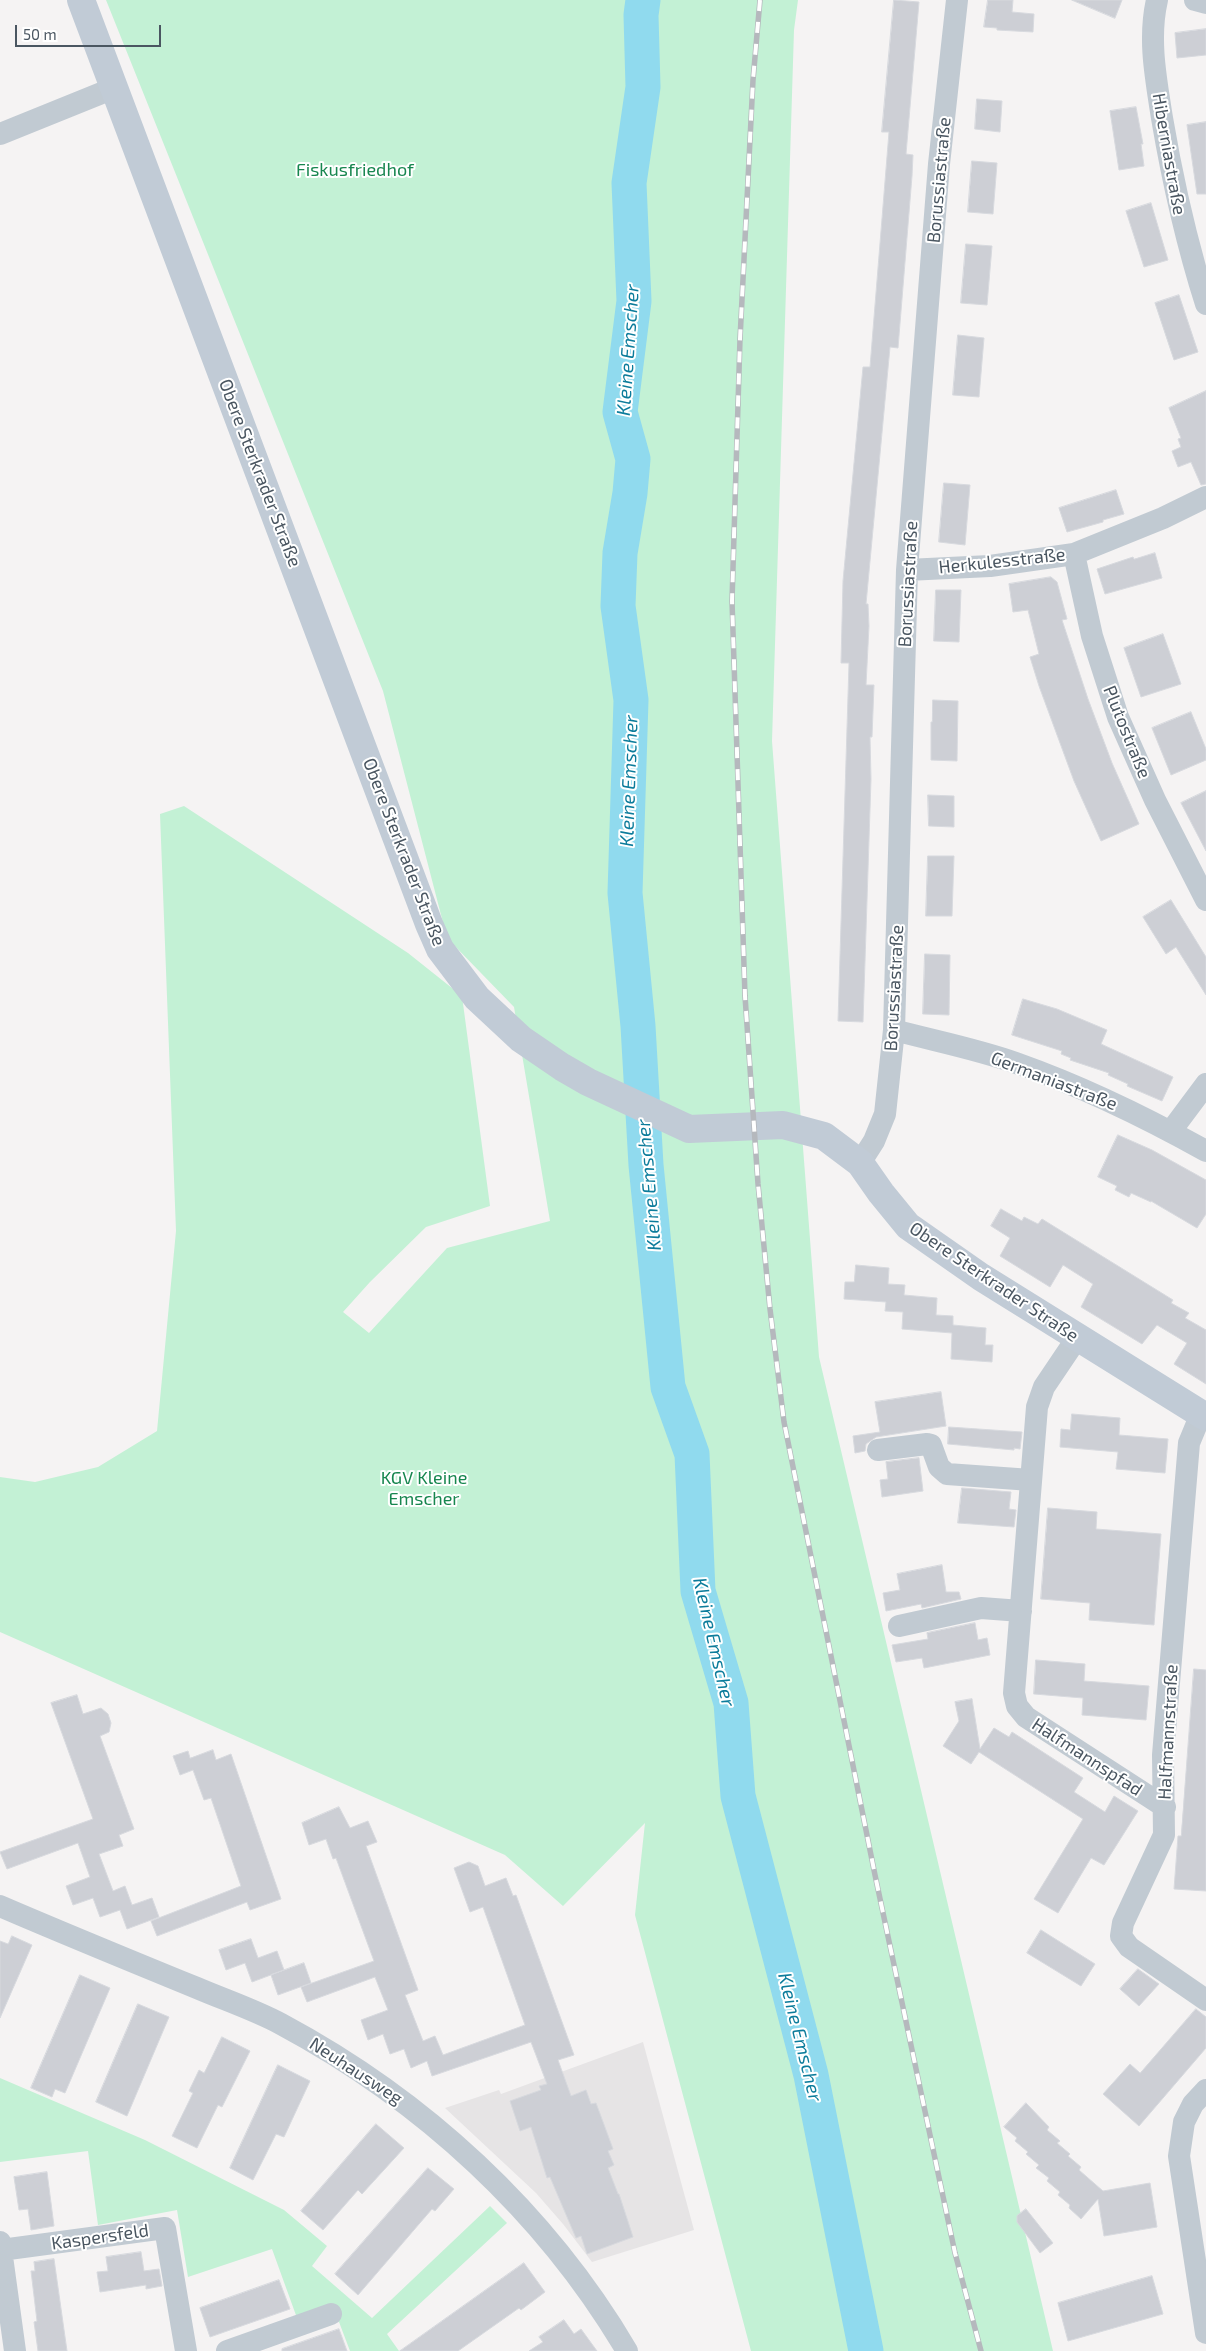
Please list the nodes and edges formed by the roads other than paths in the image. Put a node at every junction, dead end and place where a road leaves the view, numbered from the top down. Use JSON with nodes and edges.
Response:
{"nodes":[{"id":1,"x":81,"y":0,"type":"edge"},
{"id":2,"x":957,"y":0,"type":"edge"},
{"id":3,"x":1157,"y":0,"type":"edge"},
{"id":4,"x":1195,"y":0,"type":"edge"},
{"id":5,"x":1206,"y":4,"type":"edge"},
{"id":6,"x":114,"y":88,"type":"junction"},
{"id":7,"x":0,"y":134,"type":"edge"},
{"id":8,"x":1206,"y":304,"type":"edge"},
{"id":9,"x":1206,"y":497,"type":"edge"},
{"id":10,"x":1074,"y":554,"type":"junction"},
{"id":11,"x":907,"y":570,"type":"junction"},
{"id":12,"x":1206,"y":900,"type":"edge"},
{"id":13,"x":894,"y":1030,"type":"junction"},
{"id":14,"x":1206,"y":1084,"type":"edge"},
{"id":15,"x":1171,"y":1132,"type":"junction"},
{"id":16,"x":1206,"y":1151,"type":"edge"},
{"id":17,"x":860,"y":1163,"type":"junction"},
{"id":18,"x":1077,"y":1338,"type":"junction"},
{"id":19,"x":1204,"y":1415,"type":"edge"},
{"id":20,"x":878,"y":1450,"type":"dead end"},
{"id":21,"x":1031,"y":1480,"type":"junction"},
{"id":22,"x":1021,"y":1611,"type":"junction"},
{"id":23,"x":900,"y":1626,"type":"dead end"},
{"id":24,"x":1165,"y":1807,"type":"junction"},
{"id":25,"x":0,"y":1906,"type":"edge"},
{"id":26,"x":1206,"y":2000,"type":"edge"},
{"id":27,"x":1206,"y":2090,"type":"edge"},
{"id":28,"x":1,"y":2246,"type":"edge"},
{"id":29,"x":331,"y":2314,"type":"dead end"},
{"id":30,"x":1206,"y":2333,"type":"edge"},
{"id":31,"x":1206,"y":2338,"type":"edge"},
{"id":32,"x":16,"y":2351,"type":"edge"},
{"id":33,"x":186,"y":2351,"type":"edge"},
{"id":34,"x":228,"y":2351,"type":"edge"},
{"id":35,"x":628,"y":2351,"type":"edge"},
{"id":36,"x":1202,"y":2351,"type":"edge"}],
"edges":[{"from":1,"to":6,"type":"street","name":"Obere Sterkrader Straße"},
{"from":2,"to":11,"type":"street","name":"Borussiastraße"},
{"from":3,"to":8,"type":"street","name":"Hiberniastraße"},
{"from":4,"to":5,"type":"street"},
{"from":6,"to":7,"type":"street"},
{"from":6,"to":17,"type":"street","name":"Obere Sterkrader Straße"},
{"from":9,"to":10,"type":"street","name":"Herkulesstraße"},
{"from":10,"to":11,"type":"street","name":"Herkulesstraße"},
{"from":10,"to":12,"type":"street","name":"Plutostraße"},
{"from":11,"to":13,"type":"street","name":"Borussiastraße"},
{"from":13,"to":15,"type":"street","name":"Germaniastraße"},
{"from":13,"to":17,"type":"street","name":"Borussiastraße"},
{"from":14,"to":15,"type":"street"},
{"from":15,"to":16,"type":"street","name":"Germaniastraße"},
{"from":17,"to":18,"type":"street","name":"Obere Sterkrader Straße"},
{"from":18,"to":19,"type":"street","name":"Obere Sterkrader Straße"},
{"from":18,"to":21,"type":"street","name":"Halfmannspfad"},
{"from":19,"to":24,"type":"street","name":"Halfmannstraße"},
{"from":20,"to":21,"type":"street"},
{"from":21,"to":22,"type":"street","name":"Halfmannspfad"},
{"from":22,"to":23,"type":"street"},
{"from":22,"to":24,"type":"street","name":"Halfmannspfad"},
{"from":24,"to":26,"type":"street","name":"Halfmannstraße"},
{"from":25,"to":35,"type":"street","name":"Neuhausweg"},
{"from":27,"to":30,"type":"street"},
{"from":28,"to":32,"type":"street"},
{"from":28,"to":33,"type":"street","name":"Kaspersfeld"},
{"from":29,"to":34,"type":"street"},
{"from":31,"to":36,"type":"street"}]}
